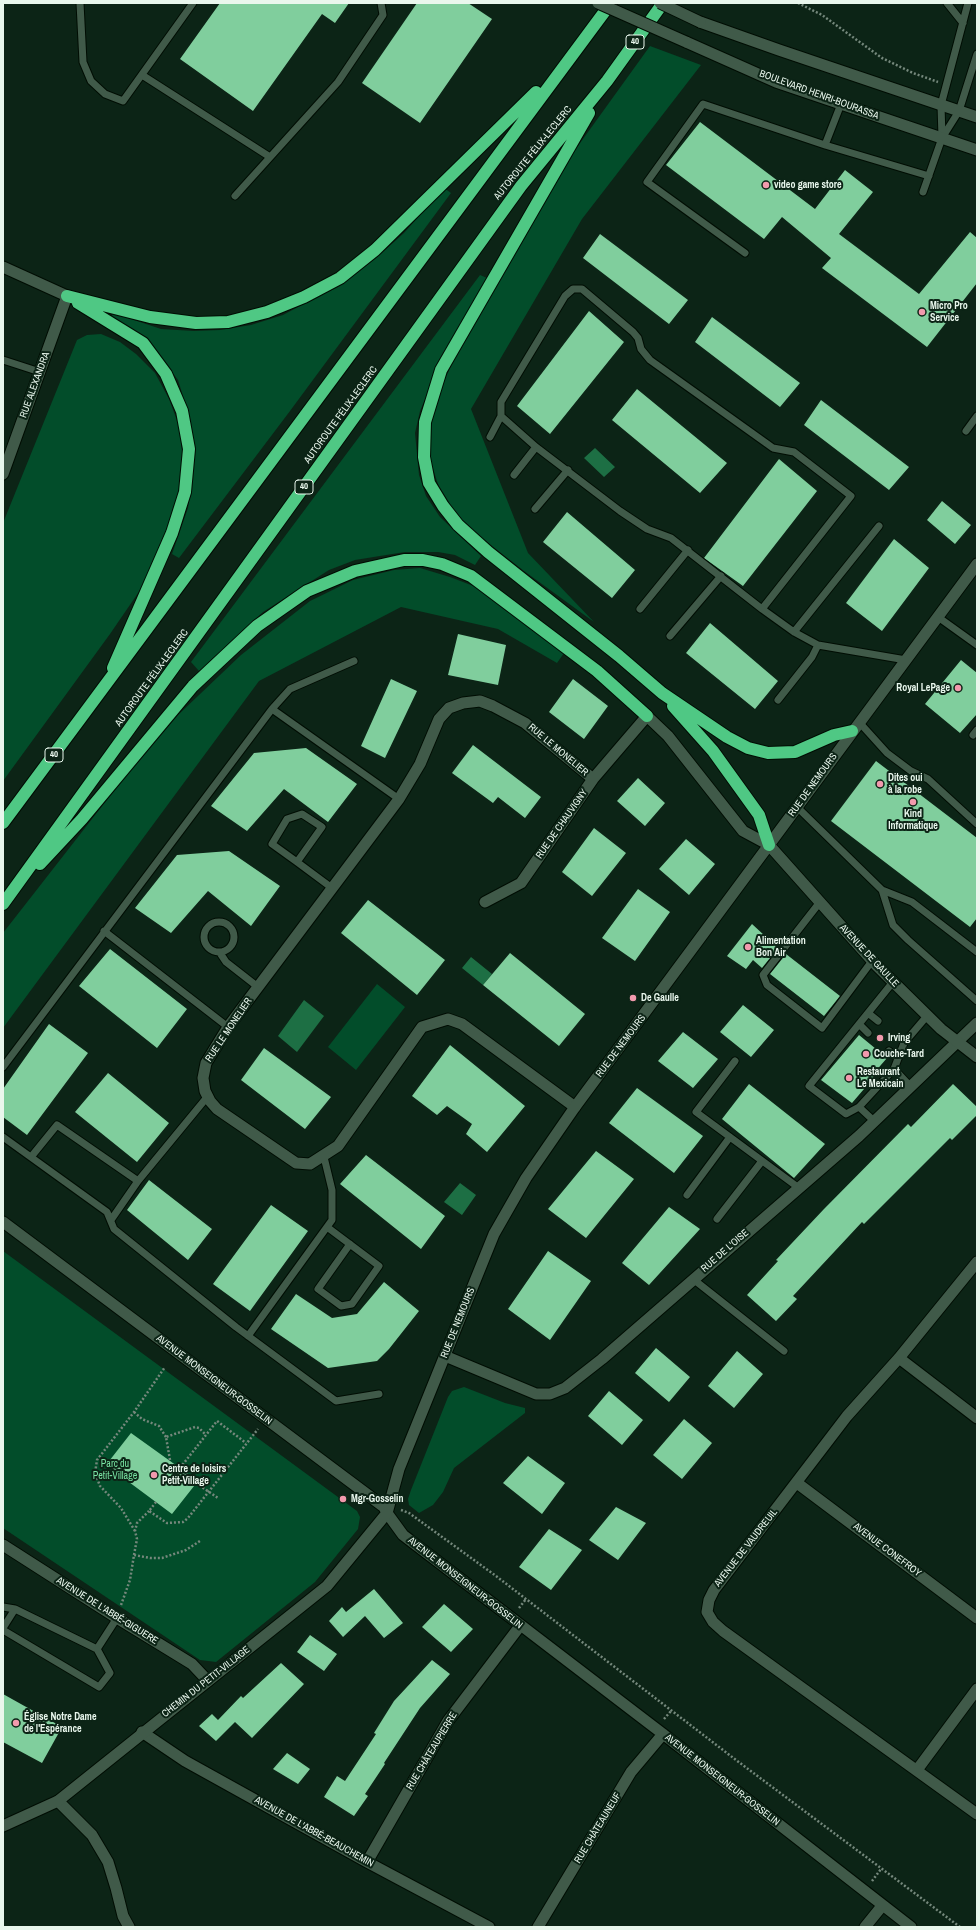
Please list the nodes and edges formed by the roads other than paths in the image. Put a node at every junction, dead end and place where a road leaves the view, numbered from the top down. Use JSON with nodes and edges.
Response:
{"nodes":[{"id":1,"x":80,"y":3,"type":"edge"},
{"id":2,"x":193,"y":3,"type":"edge"},
{"id":3,"x":380,"y":3,"type":"edge"},
{"id":4,"x":598,"y":3,"type":"edge"},
{"id":5,"x":610,"y":3,"type":"edge"},
{"id":6,"x":661,"y":3,"type":"edge"},
{"id":7,"x":947,"y":3,"type":"edge"},
{"id":8,"x":968,"y":3,"type":"edge"},
{"id":9,"x":963,"y":23,"type":"junction"},
{"id":10,"x":977,"y":54,"type":"edge"},
{"id":11,"x":563,"y":66,"type":"junction"},
{"id":12,"x":142,"y":75,"type":"junction"},
{"id":13,"x":608,"y":80,"type":"junction"},
{"id":14,"x":841,"y":104,"type":"junction"},
{"id":15,"x":941,"y":105,"type":"junction"},
{"id":16,"x":959,"y":111,"type":"junction"},
{"id":17,"x":977,"y":117,"type":"edge"},
{"id":18,"x":942,"y":138,"type":"junction"},
{"id":19,"x":825,"y":145,"type":"junction"},
{"id":20,"x":977,"y":150,"type":"edge"},
{"id":21,"x":270,"y":158,"type":"junction"},
{"id":22,"x":929,"y":176,"type":"junction"},
{"id":23,"x":923,"y":192,"type":"dead end"},
{"id":24,"x":235,"y":196,"type":"dead end"},
{"id":25,"x":745,"y":253,"type":"dead end"},
{"id":26,"x":3,"y":266,"type":"edge"},
{"id":27,"x":67,"y":296,"type":"junction"},
{"id":28,"x":3,"y":360,"type":"edge"},
{"id":29,"x":40,"y":372,"type":"junction"},
{"id":30,"x":501,"y":416,"type":"junction"},
{"id":31,"x":977,"y":416,"type":"edge"},
{"id":32,"x":966,"y":431,"type":"dead end"},
{"id":33,"x":490,"y":437,"type":"dead end"},
{"id":34,"x":536,"y":447,"type":"junction"},
{"id":35,"x":568,"y":470,"type":"junction"},
{"id":36,"x":3,"y":474,"type":"edge"},
{"id":37,"x":514,"y":475,"type":"dead end"},
{"id":38,"x":535,"y":509,"type":"dead end"},
{"id":39,"x":879,"y":526,"type":"dead end"},
{"id":40,"x":688,"y":550,"type":"junction"},
{"id":41,"x":977,"y":564,"type":"edge"},
{"id":42,"x":721,"y":576,"type":"junction"},
{"id":43,"x":640,"y":609,"type":"dead end"},
{"id":44,"x":762,"y":609,"type":"junction"},
{"id":45,"x":938,"y":616,"type":"junction"},
{"id":46,"x":794,"y":632,"type":"junction"},
{"id":47,"x":670,"y":636,"type":"dead end"},
{"id":48,"x":818,"y":644,"type":"junction"},
{"id":49,"x":977,"y":645,"type":"edge"},
{"id":50,"x":906,"y":660,"type":"junction"},
{"id":51,"x":354,"y":661,"type":"dead end"},
{"id":52,"x":104,"y":689,"type":"junction"},
{"id":53,"x":662,"y":694,"type":"junction"},
{"id":54,"x":778,"y":700,"type":"dead end"},
{"id":55,"x":272,"y":709,"type":"junction"},
{"id":56,"x":647,"y":716,"type":"junction"},
{"id":57,"x":855,"y":727,"type":"junction"},
{"id":58,"x":593,"y":780,"type":"junction"},
{"id":59,"x":399,"y":799,"type":"junction"},
{"id":60,"x":797,"y":806,"type":"junction"},
{"id":61,"x":3,"y":823,"type":"edge"},
{"id":62,"x":977,"y":824,"type":"edge"},
{"id":63,"x":769,"y":845,"type":"junction"},
{"id":64,"x":297,"y":862,"type":"junction"},
{"id":65,"x":332,"y":888,"type":"junction"},
{"id":66,"x":882,"y":890,"type":"junction"},
{"id":67,"x":5,"y":901,"type":"edge"},
{"id":68,"x":485,"y":902,"type":"dead end"},
{"id":69,"x":820,"y":902,"type":"junction"},
{"id":70,"x":104,"y":931,"type":"junction"},
{"id":71,"x":977,"y":952,"type":"edge"},
{"id":72,"x":220,"y":953,"type":"junction"},
{"id":73,"x":872,"y":961,"type":"junction"},
{"id":74,"x":893,"y":982,"type":"junction"},
{"id":75,"x":258,"y":987,"type":"junction"},
{"id":76,"x":976,"y":997,"type":"edge"},
{"id":77,"x":868,"y":1013,"type":"junction"},
{"id":78,"x":928,"y":1016,"type":"junction"},
{"id":79,"x":878,"y":1021,"type":"dead end"},
{"id":80,"x":977,"y":1023,"type":"edge"},
{"id":81,"x":859,"y":1024,"type":"junction"},
{"id":82,"x":228,"y":1027,"type":"junction"},
{"id":83,"x":868,"y":1033,"type":"dead end"},
{"id":84,"x":957,"y":1042,"type":"junction"},
{"id":85,"x":889,"y":1051,"type":"dead end"},
{"id":86,"x":977,"y":1057,"type":"edge"},
{"id":87,"x":898,"y":1058,"type":"junction"},
{"id":88,"x":735,"y":1061,"type":"dead end"},
{"id":89,"x":3,"y":1067,"type":"edge"},
{"id":90,"x":894,"y":1070,"type":"junction"},
{"id":91,"x":910,"y":1086,"type":"junction"},
{"id":92,"x":208,"y":1096,"type":"junction"},
{"id":93,"x":859,"y":1107,"type":"junction"},
{"id":94,"x":575,"y":1108,"type":"junction"},
{"id":95,"x":874,"y":1121,"type":"junction"},
{"id":96,"x":3,"y":1136,"type":"edge"},
{"id":97,"x":730,"y":1137,"type":"junction"},
{"id":98,"x":31,"y":1157,"type":"junction"},
{"id":99,"x":324,"y":1157,"type":"junction"},
{"id":100,"x":762,"y":1161,"type":"junction"},
{"id":101,"x":138,"y":1181,"type":"junction"},
{"id":102,"x":799,"y":1188,"type":"junction"},
{"id":103,"x":686,"y":1195,"type":"dead end"},
{"id":104,"x":717,"y":1219,"type":"dead end"},
{"id":105,"x":111,"y":1220,"type":"junction"},
{"id":106,"x":3,"y":1222,"type":"edge"},
{"id":107,"x":327,"y":1227,"type":"junction"},
{"id":108,"x":350,"y":1244,"type":"junction"},
{"id":109,"x":977,"y":1262,"type":"edge"},
{"id":110,"x":693,"y":1279,"type":"junction"},
{"id":111,"x":248,"y":1336,"type":"junction"},
{"id":112,"x":784,"y":1351,"type":"dead end"},
{"id":113,"x":445,"y":1356,"type":"junction"},
{"id":114,"x":899,"y":1358,"type":"junction"},
{"id":115,"x":379,"y":1394,"type":"dead end"},
{"id":116,"x":977,"y":1418,"type":"edge"},
{"id":117,"x":797,"y":1483,"type":"junction"},
{"id":118,"x":388,"y":1509,"type":"junction"},
{"id":119,"x":3,"y":1545,"type":"edge"},
{"id":120,"x":3,"y":1607,"type":"edge"},
{"id":121,"x":15,"y":1609,"type":"junction"},
{"id":122,"x":117,"y":1618,"type":"junction"},
{"id":123,"x":977,"y":1618,"type":"edge"},
{"id":124,"x":520,"y":1626,"type":"junction"},
{"id":125,"x":3,"y":1629,"type":"edge"},
{"id":126,"x":97,"y":1649,"type":"junction"},
{"id":127,"x":208,"y":1681,"type":"junction"},
{"id":128,"x":977,"y":1689,"type":"edge"},
{"id":129,"x":142,"y":1732,"type":"junction"},
{"id":130,"x":663,"y":1734,"type":"junction"},
{"id":131,"x":917,"y":1770,"type":"junction"},
{"id":132,"x":58,"y":1801,"type":"junction"},
{"id":133,"x":977,"y":1814,"type":"edge"},
{"id":134,"x":3,"y":1826,"type":"edge"},
{"id":135,"x":367,"y":1862,"type":"junction"},
{"id":136,"x":882,"y":1906,"type":"junction"},
{"id":137,"x":129,"y":1927,"type":"edge"},
{"id":138,"x":489,"y":1927,"type":"edge"},
{"id":139,"x":538,"y":1927,"type":"edge"},
{"id":140,"x":865,"y":1927,"type":"edge"},
{"id":141,"x":911,"y":1927,"type":"edge"}],
"edges":[{"from":1,"to":12,"type":"lane"},
{"from":2,"to":12,"type":"lane"},
{"from":3,"to":21,"type":"lane"},
{"from":4,"to":14,"type":"street","name":"BOULEVARD HENRI-BOURASSA","bridge":true},
{"from":5,"to":11,"type":"highway","number":"40"},
{"from":6,"to":13,"type":"highway","name":"AUTOROUTE FÉLIX-LECLERC","number":"40"},
{"from":6,"to":15,"type":"street","bridge":true},
{"from":7,"to":9,"type":"lane"},
{"from":8,"to":9,"type":"lane"},
{"from":9,"to":15,"type":"lane"},
{"from":10,"to":16,"type":"lane"},
{"from":11,"to":27,"type":"highway"},
{"from":11,"to":52,"type":"highway","number":"40"},
{"from":12,"to":21,"type":"lane"},
{"from":13,"to":53,"type":"highway"},
{"from":13,"to":67,"type":"highway","name":"AUTOROUTE FÉLIX-LECLERC","number":"40"},
{"from":14,"to":18,"type":"street","name":"BOULEVARD HENRI-BOURASSA"},
{"from":14,"to":19,"type":"lane"},
{"from":15,"to":16,"type":"street"},
{"from":15,"to":18,"type":"lane"},
{"from":16,"to":17,"type":"street"},
{"from":16,"to":18,"type":"lane"},
{"from":18,"to":20,"type":"street","name":"BOULEVARD HENRI-BOURASSA"},
{"from":18,"to":22,"type":"lane"},
{"from":19,"to":22,"type":"lane"},
{"from":19,"to":25,"type":"lane"},
{"from":21,"to":24,"type":"lane"},
{"from":22,"to":23,"type":"lane"},
{"from":26,"to":27,"type":"street"},
{"from":27,"to":29,"type":"street","name":"RUE ALEXANDRA"},
{"from":27,"to":52,"type":"highway"},
{"from":28,"to":29,"type":"lane"},
{"from":29,"to":36,"type":"street","name":"RUE ALEXANDRA"},
{"from":30,"to":33,"type":"lane"},
{"from":30,"to":34,"type":"lane"},
{"from":30,"to":44,"type":"lane"},
{"from":31,"to":32,"type":"lane"},
{"from":34,"to":35,"type":"lane"},
{"from":34,"to":37,"type":"lane"},
{"from":35,"to":38,"type":"lane"},
{"from":35,"to":40,"type":"lane"},
{"from":39,"to":46,"type":"lane"},
{"from":40,"to":42,"type":"lane"},
{"from":40,"to":43,"type":"lane"},
{"from":41,"to":45,"type":"street","name":"RUE DE NEMOURS"},
{"from":42,"to":44,"type":"lane"},
{"from":42,"to":47,"type":"lane"},
{"from":44,"to":46,"type":"lane"},
{"from":45,"to":49,"type":"lane"},
{"from":45,"to":50,"type":"street","name":"RUE DE NEMOURS"},
{"from":46,"to":48,"type":"lane"},
{"from":48,"to":50,"type":"lane"},
{"from":48,"to":54,"type":"lane"},
{"from":50,"to":57,"type":"street","name":"RUE DE NEMOURS"},
{"from":51,"to":55,"type":"lane"},
{"from":52,"to":61,"type":"highway","number":"40"},
{"from":53,"to":57,"type":"highway"},
{"from":53,"to":63,"type":"highway"},
{"from":55,"to":59,"type":"lane"},
{"from":55,"to":70,"type":"lane"},
{"from":56,"to":58,"type":"street","name":"RUE DE CHAUVIGNY"},
{"from":56,"to":63,"type":"street","name":"AVENUE DE GAULLE"},
{"from":56,"to":67,"type":"highway"},
{"from":57,"to":60,"type":"street","name":"RUE DE NEMOURS"},
{"from":57,"to":62,"type":"lane"},
{"from":58,"to":59,"type":"street","name":"RUE LE MONELIER"},
{"from":58,"to":68,"type":"street","name":"RUE DE CHAUVIGNY"},
{"from":59,"to":65,"type":"street","name":"RUE LE MONELIER"},
{"from":60,"to":63,"type":"street","name":"RUE DE NEMOURS"},
{"from":60,"to":66,"type":"lane"},
{"from":63,"to":69,"type":"street","name":"AVENUE DE GAULLE"},
{"from":63,"to":94,"type":"street","name":"RUE DE NEMOURS"},
{"from":64,"to":64,"type":"lane"},
{"from":64,"to":65,"type":"lane"},
{"from":65,"to":75,"type":"street","name":"RUE LE MONELIER"},
{"from":66,"to":71,"type":"lane"},
{"from":66,"to":76,"type":"lane"},
{"from":69,"to":73,"type":"street","name":"AVENUE DE GAULLE"},
{"from":69,"to":73,"type":"lane"},
{"from":70,"to":82,"type":"lane"},
{"from":70,"to":89,"type":"lane"},
{"from":72,"to":72,"type":"lane"},
{"from":72,"to":75,"type":"lane"},
{"from":73,"to":74,"type":"street","name":"AVENUE DE GAULLE"},
{"from":74,"to":77,"type":"lane"},
{"from":74,"to":78,"type":"street","name":"AVENUE DE GAULLE"},
{"from":75,"to":82,"type":"street","name":"RUE LE MONELIER"},
{"from":77,"to":79,"type":"lane"},
{"from":77,"to":81,"type":"lane"},
{"from":78,"to":84,"type":"street","name":"AVENUE DE GAULLE"},
{"from":78,"to":87,"type":"lane"},
{"from":80,"to":84,"type":"street","name":"RUE DE L'OISE"},
{"from":81,"to":83,"type":"lane"},
{"from":81,"to":93,"type":"lane"},
{"from":82,"to":92,"type":"street","name":"RUE LE MONELIER"},
{"from":84,"to":86,"type":"street","name":"AVENUE DE GAULLE"},
{"from":84,"to":91,"type":"street","name":"RUE DE L'OISE"},
{"from":85,"to":87,"type":"lane"},
{"from":87,"to":90,"type":"lane"},
{"from":88,"to":97,"type":"lane"},
{"from":90,"to":91,"type":"lane"},
{"from":90,"to":93,"type":"lane"},
{"from":91,"to":95,"type":"street","name":"RUE DE L'OISE"},
{"from":92,"to":99,"type":"street","name":"RUE LE MONELIER"},
{"from":92,"to":101,"type":"lane"},
{"from":93,"to":95,"type":"lane"},
{"from":94,"to":99,"type":"street","name":"RUE LE MONELIER"},
{"from":94,"to":113,"type":"street","name":"RUE DE NEMOURS"},
{"from":95,"to":102,"type":"street","name":"RUE DE L'OISE"},
{"from":96,"to":98,"type":"lane"},
{"from":97,"to":100,"type":"lane"},
{"from":97,"to":103,"type":"lane"},
{"from":98,"to":101,"type":"lane"},
{"from":98,"to":105,"type":"lane"},
{"from":99,"to":107,"type":"lane"},
{"from":100,"to":102,"type":"lane"},
{"from":100,"to":104,"type":"lane"},
{"from":101,"to":105,"type":"lane"},
{"from":102,"to":110,"type":"street","name":"RUE DE L'OISE"},
{"from":105,"to":111,"type":"lane"},
{"from":106,"to":118,"type":"street","name":"AVENUE MONSEIGNEUR-GOSSELIN"},
{"from":107,"to":108,"type":"lane"},
{"from":107,"to":111,"type":"lane"},
{"from":108,"to":108,"type":"lane"},
{"from":109,"to":114,"type":"street","name":"AVENUE DE VAUDREUIL"},
{"from":110,"to":112,"type":"lane"},
{"from":110,"to":113,"type":"street","name":"RUE DE L'OISE"},
{"from":111,"to":115,"type":"lane"},
{"from":113,"to":118,"type":"street","name":"RUE DE NEMOURS"},
{"from":114,"to":116,"type":"street"},
{"from":114,"to":117,"type":"street","name":"AVENUE DE VAUDREUIL"},
{"from":117,"to":123,"type":"street","name":"AVENUE CONEFROY"},
{"from":117,"to":131,"type":"street","name":"AVENUE DE VAUDREUIL"},
{"from":118,"to":124,"type":"street","name":"AVENUE MONSEIGNEUR-GOSSELIN"},
{"from":118,"to":127,"type":"street","name":"CHEMIN DU PETIT-VILLAGE"},
{"from":119,"to":122,"type":"street","name":"AVENUE DE L'ABBÉ-GIGUERE"},
{"from":120,"to":121,"type":"lane"},
{"from":121,"to":125,"type":"lane"},
{"from":121,"to":126,"type":"lane"},
{"from":122,"to":126,"type":"lane"},
{"from":122,"to":127,"type":"street","name":"AVENUE DE L'ABBÉ-GIGUERE"},
{"from":124,"to":130,"type":"street","name":"AVENUE MONSEIGNEUR-GOSSELIN"},
{"from":124,"to":135,"type":"street","name":"RUE CHÂTEAUPIERRE"},
{"from":125,"to":126,"type":"lane"},
{"from":127,"to":129,"type":"street","name":"CHEMIN DU PETIT-VILLAGE"},
{"from":128,"to":131,"type":"street"},
{"from":129,"to":132,"type":"street","name":"CHEMIN DU PETIT-VILLAGE"},
{"from":129,"to":135,"type":"street","name":"AVENUE DE L'ABBÉ-BEAUCHEMIN"},
{"from":130,"to":136,"type":"street","name":"AVENUE MONSEIGNEUR-GOSSELIN"},
{"from":130,"to":139,"type":"street","name":"RUE CHÂTEAUNEUF"},
{"from":131,"to":133,"type":"street","name":"AVENUE DE VAUDREUIL"},
{"from":132,"to":134,"type":"street","name":"CHEMIN DU PETIT-VILLAGE"},
{"from":132,"to":137,"type":"street"},
{"from":135,"to":138,"type":"street","name":"AVENUE DE L'ABBÉ-BEAUCHEMIN"},
{"from":136,"to":140,"type":"street"},
{"from":136,"to":141,"type":"street","name":"AVENUE MONSEIGNEUR-GOSSELIN"}]}
